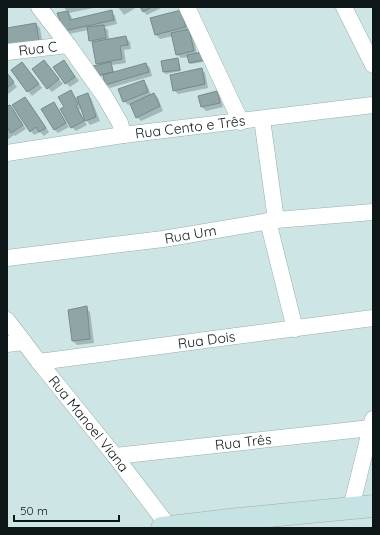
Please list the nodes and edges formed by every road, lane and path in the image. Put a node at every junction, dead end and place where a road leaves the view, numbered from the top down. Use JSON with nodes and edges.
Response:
{"nodes":[{"id":1,"x":39,"y":7,"type":"edge"},
{"id":2,"x":187,"y":7,"type":"edge"},
{"id":3,"x":344,"y":7,"type":"edge"},
{"id":4,"x":68,"y":45,"type":"junction"},
{"id":5,"x":7,"y":52,"type":"edge"},
{"id":6,"x":373,"y":65,"type":"edge"},
{"id":7,"x":373,"y":105,"type":"edge"},
{"id":8,"x":262,"y":119,"type":"junction"},
{"id":9,"x":241,"y":122,"type":"junction"},
{"id":10,"x":123,"y":135,"type":"junction"},
{"id":11,"x":7,"y":153,"type":"edge"},
{"id":12,"x":373,"y":212,"type":"edge"},
{"id":13,"x":272,"y":220,"type":"junction"},
{"id":14,"x":7,"y":258,"type":"edge"},
{"id":15,"x":373,"y":318,"type":"edge"},
{"id":16,"x":7,"y":320,"type":"edge"},
{"id":17,"x":295,"y":329,"type":"junction"},
{"id":18,"x":24,"y":342,"type":"junction"},
{"id":19,"x":7,"y":344,"type":"edge"},
{"id":20,"x":40,"y":362,"type":"junction"},
{"id":21,"x":372,"y":424,"type":"edge"},
{"id":22,"x":115,"y":456,"type":"junction"},
{"id":23,"x":373,"y":506,"type":"edge"},
{"id":24,"x":351,"y":508,"type":"junction"},
{"id":25,"x":238,"y":523,"type":"edge"},
{"id":26,"x":162,"y":528,"type":"edge"},
{"id":27,"x":169,"y":528,"type":"edge"}],
"edges":[{"from":1,"to":4,"type":"street"},
{"from":2,"to":9,"type":"street"},
{"from":3,"to":6,"type":"street"},
{"from":4,"to":5,"type":"street","name":"Rua C"},
{"from":4,"to":10,"type":"street"},
{"from":7,"to":8,"type":"street","name":"Rua Cento e Três"},
{"from":8,"to":9,"type":"street","name":"Rua Cento e Três"},
{"from":8,"to":13,"type":"street"},
{"from":9,"to":10,"type":"street","name":"Rua Cento e Três"},
{"from":10,"to":11,"type":"street","name":"Rua Cento e Três"},
{"from":12,"to":13,"type":"street","name":"Rua Um"},
{"from":13,"to":14,"type":"street","name":"Rua Um"},
{"from":13,"to":17,"type":"street"},
{"from":15,"to":17,"type":"street","name":"Rua Dois"},
{"from":16,"to":18,"type":"street","name":"Rua Manoel Viana"},
{"from":17,"to":20,"type":"street","name":"Rua Dois"},
{"from":18,"to":19,"type":"street"},
{"from":18,"to":20,"type":"street","name":"Rua Manoel Viana"},
{"from":20,"to":22,"type":"street","name":"Rua Manoel Viana"},
{"from":21,"to":22,"type":"street","name":"Rua Três"},
{"from":21,"to":24,"type":"street"},
{"from":22,"to":27,"type":"street","name":"Rua Manoel Viana"},
{"from":23,"to":24,"type":"street"},
{"from":24,"to":25,"type":"street"},
{"from":25,"to":27,"type":"street"},
{"from":26,"to":27,"type":"street"}]}
